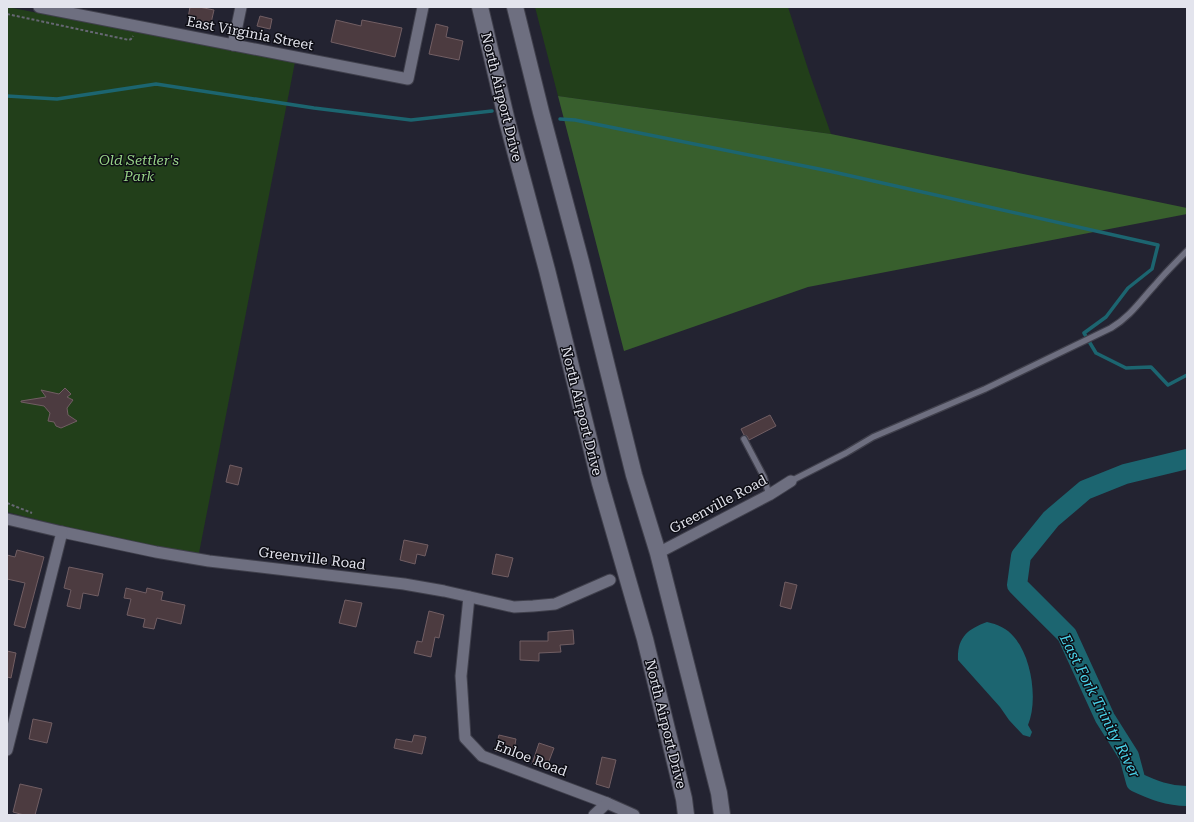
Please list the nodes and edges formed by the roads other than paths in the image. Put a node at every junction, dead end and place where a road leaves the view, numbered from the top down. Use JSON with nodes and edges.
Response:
{"nodes":[{"id":1,"x":39,"y":7,"type":"edge"},
{"id":2,"x":241,"y":7,"type":"edge"},
{"id":3,"x":423,"y":7,"type":"edge"},
{"id":4,"x":480,"y":7,"type":"edge"},
{"id":5,"x":516,"y":7,"type":"edge"},
{"id":6,"x":233,"y":45,"type":"junction"},
{"id":7,"x":1187,"y":251,"type":"edge"},
{"id":8,"x":744,"y":439,"type":"dead end"},
{"id":9,"x":791,"y":481,"type":"joint"},
{"id":10,"x":769,"y":495,"type":"junction"},
{"id":11,"x":7,"y":519,"type":"edge"},
{"id":12,"x":62,"y":532,"type":"junction"},
{"id":13,"x":658,"y":553,"type":"junction"},
{"id":14,"x":610,"y":580,"type":"dead end"},
{"id":15,"x":469,"y":597,"type":"junction"},
{"id":16,"x":7,"y":750,"type":"edge"},
{"id":17,"x":606,"y":803,"type":"junction"},
{"id":18,"x":594,"y":815,"type":"edge"},
{"id":19,"x":634,"y":815,"type":"edge"},
{"id":20,"x":686,"y":815,"type":"edge"},
{"id":21,"x":722,"y":815,"type":"edge"}],
"edges":[{"from":1,"to":6,"type":"street","name":"East Virginia Street"},
{"from":2,"to":6,"type":"street"},
{"from":3,"to":6,"type":"street","name":"East Virginia Street"},
{"from":4,"to":20,"type":"main road","name":"North Airport Drive"},
{"from":5,"to":13,"type":"main road"},
{"from":7,"to":9,"type":"lane"},
{"from":8,"to":10,"type":"lane"},
{"from":9,"to":10,"type":"street","name":"Greenville Road"},
{"from":10,"to":13,"type":"street","name":"Greenville Road"},
{"from":11,"to":12,"type":"street","name":"Greenville Road"},
{"from":12,"to":15,"type":"street","name":"Greenville Road"},
{"from":12,"to":16,"type":"street"},
{"from":13,"to":21,"type":"main road"},
{"from":14,"to":15,"type":"street","name":"Greenville Road"},
{"from":15,"to":17,"type":"street","name":"Enloe Road"},
{"from":17,"to":18,"type":"street"},
{"from":17,"to":19,"type":"street","name":"Enloe Road"}]}
